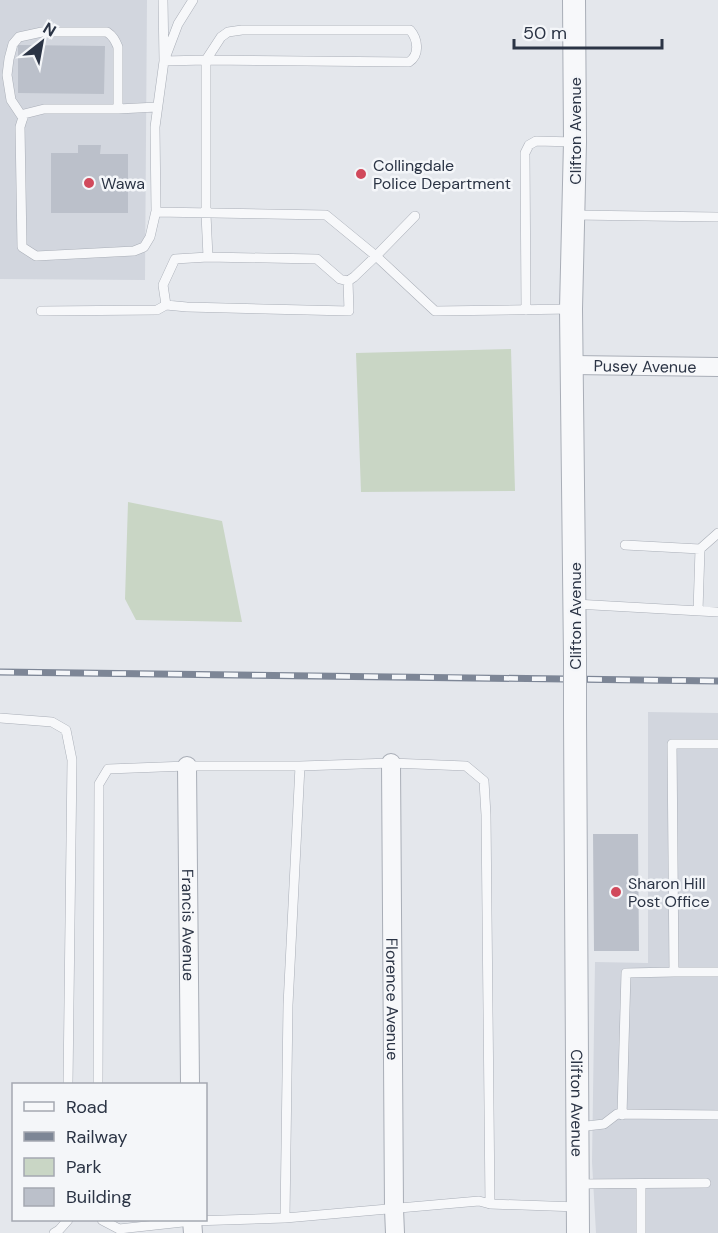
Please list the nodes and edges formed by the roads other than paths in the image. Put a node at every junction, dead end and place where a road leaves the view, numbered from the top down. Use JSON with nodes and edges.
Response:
{"nodes":[{"id":1,"x":163,"y":0,"type":"edge"},
{"id":2,"x":193,"y":0,"type":"edge"},
{"id":3,"x":574,"y":0,"type":"edge"},
{"id":4,"x":206,"y":60,"type":"junction"},
{"id":5,"x":164,"y":61,"type":"junction"},
{"id":6,"x":157,"y":107,"type":"junction"},
{"id":7,"x":118,"y":109,"type":"junction"},
{"id":8,"x":23,"y":118,"type":"junction"},
{"id":9,"x":575,"y":142,"type":"junction"},
{"id":10,"x":156,"y":212,"type":"junction"},
{"id":11,"x":206,"y":214,"type":"junction"},
{"id":12,"x":574,"y":215,"type":"junction"},
{"id":13,"x":415,"y":216,"type":"dead end"},
{"id":14,"x":717,"y":217,"type":"edge"},
{"id":15,"x":376,"y":256,"type":"junction"},
{"id":16,"x":208,"y":257,"type":"junction"},
{"id":17,"x":348,"y":281,"type":"junction"},
{"id":18,"x":166,"y":305,"type":"junction"},
{"id":19,"x":571,"y":309,"type":"junction"},
{"id":20,"x":526,"y":310,"type":"junction"},
{"id":21,"x":41,"y":311,"type":"dead end"},
{"id":22,"x":573,"y":365,"type":"junction"},
{"id":23,"x":718,"y":367,"type":"edge"},
{"id":24,"x":718,"y":533,"type":"edge"},
{"id":25,"x":625,"y":544,"type":"dead end"},
{"id":26,"x":700,"y":549,"type":"junction"},
{"id":27,"x":574,"y":604,"type":"junction"},
{"id":28,"x":698,"y":611,"type":"junction"},
{"id":29,"x":718,"y":612,"type":"edge"},
{"id":30,"x":0,"y":718,"type":"edge"},
{"id":31,"x":718,"y":744,"type":"edge"},
{"id":32,"x":391,"y":763,"type":"junction"},
{"id":33,"x":187,"y":766,"type":"junction"},
{"id":34,"x":300,"y":766,"type":"junction"},
{"id":35,"x":674,"y":972,"type":"junction"},
{"id":36,"x":718,"y":972,"type":"edge"},
{"id":37,"x":69,"y":1083,"type":"edge"},
{"id":38,"x":98,"y":1083,"type":"edge"},
{"id":39,"x":190,"y":1083,"type":"edge"},
{"id":40,"x":622,"y":1114,"type":"junction"},
{"id":41,"x":718,"y":1115,"type":"edge"},
{"id":42,"x":578,"y":1127,"type":"junction"},
{"id":43,"x":706,"y":1183,"type":"dead end"},
{"id":44,"x":578,"y":1184,"type":"junction"},
{"id":45,"x":641,"y":1184,"type":"junction"},
{"id":46,"x":490,"y":1204,"type":"junction"},
{"id":47,"x":578,"y":1207,"type":"junction"},
{"id":48,"x":394,"y":1209,"type":"junction"},
{"id":49,"x":285,"y":1218,"type":"junction"},
{"id":50,"x":67,"y":1221,"type":"edge"},
{"id":51,"x":104,"y":1221,"type":"edge"},
{"id":52,"x":192,"y":1224,"type":"edge"},
{"id":53,"x":54,"y":1233,"type":"edge"},
{"id":54,"x":395,"y":1233,"type":"edge"},
{"id":55,"x":578,"y":1233,"type":"edge"},
{"id":56,"x":641,"y":1233,"type":"edge"}],
"edges":[{"from":1,"to":5,"type":"lane"},
{"from":2,"to":5,"type":"lane"},
{"from":3,"to":9,"type":"street","name":"Clifton Avenue"},
{"from":4,"to":4,"type":"lane"},
{"from":4,"to":5,"type":"lane"},
{"from":4,"to":11,"type":"lane"},
{"from":5,"to":6,"type":"lane"},
{"from":6,"to":7,"type":"lane"},
{"from":6,"to":10,"type":"lane"},
{"from":7,"to":8,"type":"lane"},
{"from":7,"to":8,"type":"lane"},
{"from":8,"to":10,"type":"lane"},
{"from":9,"to":12,"type":"street","name":"Clifton Avenue"},
{"from":9,"to":20,"type":"lane"},
{"from":10,"to":11,"type":"lane"},
{"from":11,"to":15,"type":"lane"},
{"from":11,"to":16,"type":"lane"},
{"from":12,"to":14,"type":"lane"},
{"from":12,"to":19,"type":"street","name":"Clifton Avenue"},
{"from":13,"to":15,"type":"lane"},
{"from":15,"to":17,"type":"lane"},
{"from":15,"to":20,"type":"lane"},
{"from":16,"to":17,"type":"lane"},
{"from":16,"to":18,"type":"lane"},
{"from":17,"to":18,"type":"lane"},
{"from":18,"to":21,"type":"lane"},
{"from":19,"to":20,"type":"lane"},
{"from":19,"to":22,"type":"street","name":"Clifton Avenue"},
{"from":22,"to":23,"type":"street","name":"Pusey Avenue"},
{"from":22,"to":27,"type":"street","name":"Clifton Avenue"},
{"from":24,"to":26,"type":"lane"},
{"from":25,"to":26,"type":"lane"},
{"from":26,"to":28,"type":"lane"},
{"from":27,"to":28,"type":"lane"},
{"from":27,"to":42,"type":"street","name":"Clifton Avenue","bridge":true},
{"from":28,"to":29,"type":"lane"},
{"from":30,"to":37,"type":"lane"},
{"from":31,"to":35,"type":"lane"},
{"from":32,"to":34,"type":"lane"},
{"from":32,"to":46,"type":"lane"},
{"from":32,"to":48,"type":"street","name":"Florence Avenue"},
{"from":33,"to":34,"type":"lane"},
{"from":33,"to":38,"type":"lane"},
{"from":33,"to":39,"type":"street","name":"Francis Avenue"},
{"from":34,"to":49,"type":"lane"},
{"from":35,"to":36,"type":"lane"},
{"from":35,"to":40,"type":"lane"},
{"from":40,"to":41,"type":"lane"},
{"from":40,"to":42,"type":"lane"},
{"from":42,"to":44,"type":"street","name":"Clifton Avenue"},
{"from":43,"to":45,"type":"lane"},
{"from":44,"to":45,"type":"lane"},
{"from":44,"to":47,"type":"street","name":"Clifton Avenue"},
{"from":45,"to":56,"type":"lane"},
{"from":46,"to":47,"type":"lane"},
{"from":46,"to":48,"type":"lane"},
{"from":47,"to":55,"type":"street","name":"Clifton Avenue"},
{"from":48,"to":49,"type":"lane"},
{"from":48,"to":54,"type":"street","name":"Florence Avenue"},
{"from":49,"to":52,"type":"lane"},
{"from":50,"to":53,"type":"lane"},
{"from":51,"to":52,"type":"lane"}]}
